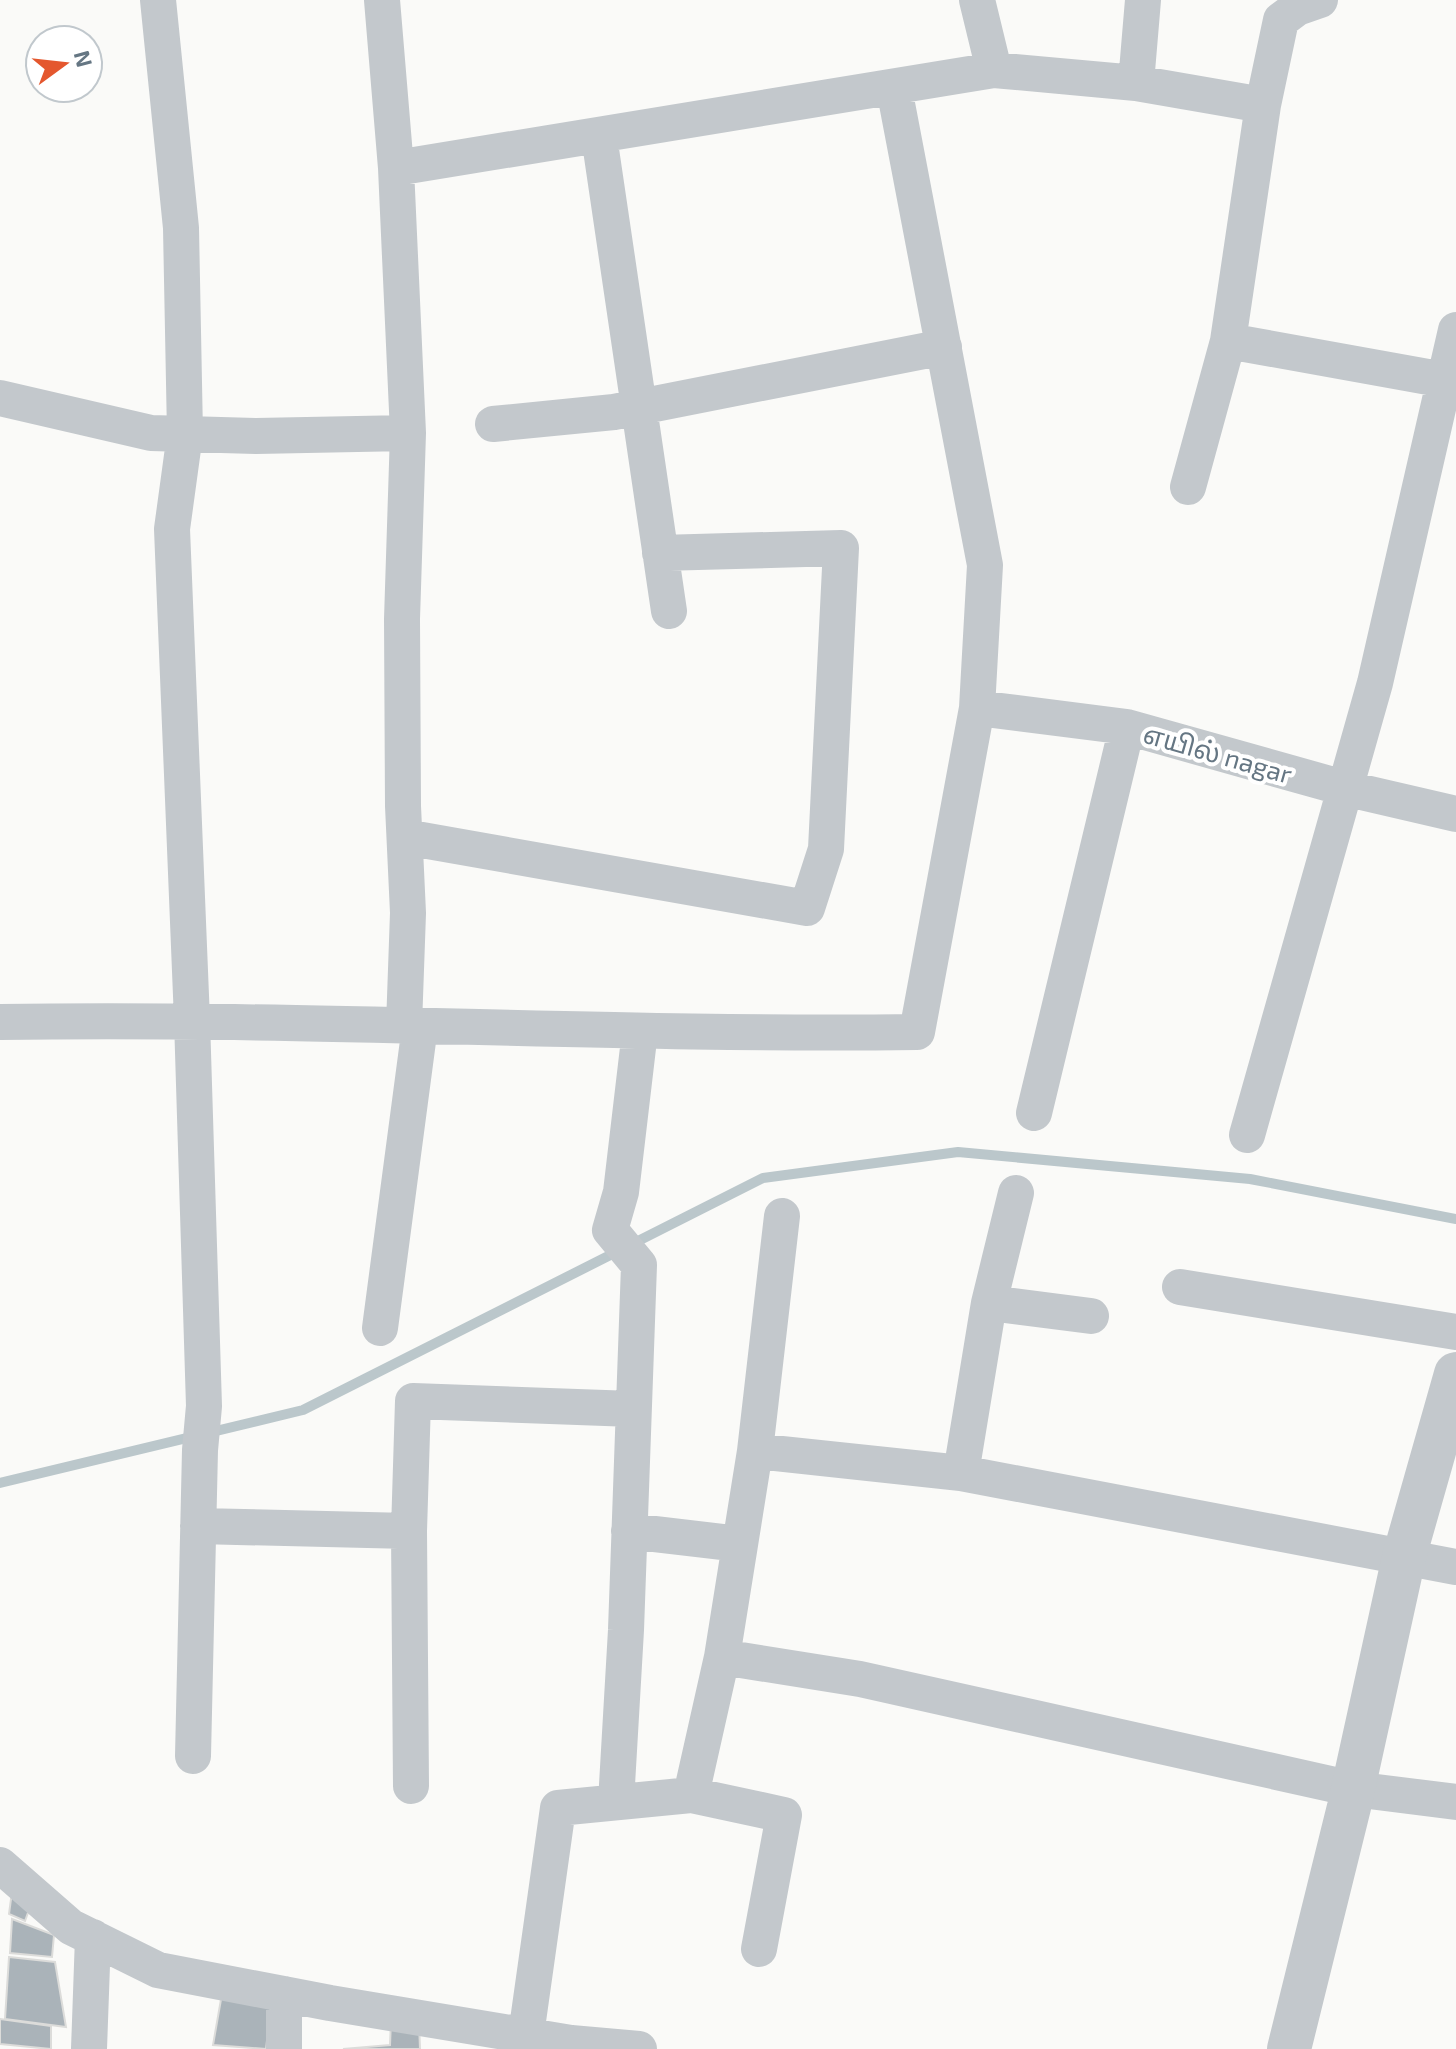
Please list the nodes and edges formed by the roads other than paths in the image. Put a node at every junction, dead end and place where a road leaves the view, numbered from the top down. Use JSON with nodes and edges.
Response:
{"nodes":[{"id":1,"x":158,"y":0,"type":"edge"},
{"id":2,"x":382,"y":0,"type":"edge"},
{"id":3,"x":977,"y":0,"type":"edge"},
{"id":4,"x":1143,"y":0,"type":"edge"},
{"id":5,"x":1320,"y":0,"type":"edge"},
{"id":6,"x":994,"y":70,"type":"junction"},
{"id":7,"x":1136,"y":83,"type":"junction"},
{"id":8,"x":894,"y":88,"type":"junction"},
{"id":9,"x":1263,"y":105,"type":"junction"},
{"id":10,"x":599,"y":136,"type":"junction"},
{"id":11,"x":396,"y":168,"type":"junction"},
{"id":12,"x":1456,"y":330,"type":"edge"},
{"id":13,"x":1228,"y":341,"type":"junction"},
{"id":14,"x":944,"y":347,"type":"junction"},
{"id":15,"x":1450,"y":380,"type":"edge"},
{"id":16,"x":0,"y":398,"type":"edge"},
{"id":17,"x":638,"y":408,"type":"junction"},
{"id":18,"x":493,"y":424,"type":"dead end"},
{"id":19,"x":408,"y":433,"type":"junction"},
{"id":20,"x":185,"y":434,"type":"junction"},
{"id":21,"x":1188,"y":487,"type":"dead end"},
{"id":22,"x":660,"y":553,"type":"junction"},
{"id":23,"x":669,"y":611,"type":"dead end"},
{"id":24,"x":977,"y":708,"type":"junction"},
{"id":25,"x":1127,"y":727,"type":"junction"},
{"id":26,"x":1344,"y":788,"type":"junction"},
{"id":27,"x":1456,"y":814,"type":"edge"},
{"id":28,"x":405,"y":837,"type":"junction"},
{"id":29,"x":192,"y":1020,"type":"junction"},
{"id":30,"x":0,"y":1022,"type":"edge"},
{"id":31,"x":412,"y":1026,"type":"junction"},
{"id":32,"x":640,"y":1031,"type":"junction"},
{"id":33,"x":1034,"y":1113,"type":"dead end"},
{"id":34,"x":1247,"y":1135,"type":"dead end"},
{"id":35,"x":1016,"y":1193,"type":"dead end"},
{"id":36,"x":782,"y":1216,"type":"dead end"},
{"id":37,"x":1180,"y":1287,"type":"dead end"},
{"id":38,"x":989,"y":1303,"type":"junction"},
{"id":39,"x":1091,"y":1316,"type":"dead end"},
{"id":40,"x":380,"y":1328,"type":"dead end"},
{"id":41,"x":1456,"y":1332,"type":"edge"},
{"id":42,"x":1456,"y":1374,"type":"edge"},
{"id":43,"x":633,"y":1409,"type":"junction"},
{"id":44,"x":755,"y":1451,"type":"junction"},
{"id":45,"x":961,"y":1473,"type":"junction"},
{"id":46,"x":198,"y":1526,"type":"junction"},
{"id":47,"x":409,"y":1531,"type":"junction"},
{"id":48,"x":629,"y":1531,"type":"junction"},
{"id":49,"x":740,"y":1544,"type":"junction"},
{"id":50,"x":1404,"y":1557,"type":"junction"},
{"id":51,"x":1456,"y":1567,"type":"edge"},
{"id":52,"x":722,"y":1657,"type":"junction"},
{"id":53,"x":193,"y":1756,"type":"dead end"},
{"id":54,"x":411,"y":1786,"type":"dead end"},
{"id":55,"x":1353,"y":1789,"type":"junction"},
{"id":56,"x":691,"y":1795,"type":"junction"},
{"id":57,"x":616,"y":1802,"type":"junction"},
{"id":58,"x":1456,"y":1802,"type":"edge"},
{"id":59,"x":0,"y":1865,"type":"edge"},
{"id":60,"x":93,"y":1937,"type":"junction"},
{"id":61,"x":759,"y":1949,"type":"dead end"},
{"id":62,"x":284,"y":1994,"type":"junction"},
{"id":63,"x":444,"y":2035,"type":"edge"},
{"id":64,"x":526,"y":2035,"type":"junction"},
{"id":65,"x":571,"y":2046,"type":"edge"},
{"id":66,"x":89,"y":2049,"type":"edge"},
{"id":67,"x":284,"y":2049,"type":"edge"},
{"id":68,"x":639,"y":2049,"type":"edge"},
{"id":69,"x":1289,"y":2049,"type":"edge"}],
"edges":[{"from":1,"to":20,"type":"street"},
{"from":2,"to":11,"type":"street"},
{"from":3,"to":6,"type":"street"},
{"from":4,"to":7,"type":"street"},
{"from":5,"to":9,"type":"street"},
{"from":6,"to":7,"type":"street"},
{"from":6,"to":8,"type":"street"},
{"from":7,"to":9,"type":"street"},
{"from":8,"to":10,"type":"street"},
{"from":8,"to":14,"type":"street"},
{"from":9,"to":13,"type":"street"},
{"from":10,"to":11,"type":"street"},
{"from":10,"to":17,"type":"street"},
{"from":11,"to":19,"type":"street"},
{"from":12,"to":15,"type":"street"},
{"from":13,"to":15,"type":"street"},
{"from":13,"to":21,"type":"street"},
{"from":14,"to":17,"type":"street"},
{"from":14,"to":24,"type":"street"},
{"from":15,"to":26,"type":"street"},
{"from":16,"to":20,"type":"street"},
{"from":17,"to":18,"type":"street"},
{"from":17,"to":22,"type":"street"},
{"from":19,"to":20,"type":"street"},
{"from":19,"to":28,"type":"street"},
{"from":20,"to":29,"type":"street"},
{"from":22,"to":23,"type":"street"},
{"from":22,"to":28,"type":"street"},
{"from":24,"to":25,"type":"street","name":"எயில் nagar"},
{"from":24,"to":32,"type":"street"},
{"from":25,"to":26,"type":"street","name":"எயில் nagar"},
{"from":25,"to":33,"type":"street"},
{"from":26,"to":27,"type":"street","name":"எயில் nagar"},
{"from":26,"to":34,"type":"street"},
{"from":28,"to":31,"type":"street"},
{"from":29,"to":30,"type":"street"},
{"from":29,"to":31,"type":"street"},
{"from":29,"to":46,"type":"street"},
{"from":31,"to":32,"type":"street"},
{"from":31,"to":40,"type":"street"},
{"from":32,"to":43,"type":"street"},
{"from":35,"to":38,"type":"street"},
{"from":36,"to":44,"type":"street"},
{"from":37,"to":41,"type":"street"},
{"from":38,"to":39,"type":"street"},
{"from":38,"to":45,"type":"street"},
{"from":42,"to":50,"type":"street"},
{"from":43,"to":47,"type":"street"},
{"from":43,"to":48,"type":"street"},
{"from":44,"to":45,"type":"street"},
{"from":44,"to":49,"type":"street"},
{"from":45,"to":50,"type":"street"},
{"from":46,"to":47,"type":"street"},
{"from":46,"to":53,"type":"street"},
{"from":47,"to":54,"type":"street"},
{"from":48,"to":49,"type":"street"},
{"from":48,"to":57,"type":"street"},
{"from":49,"to":52,"type":"street"},
{"from":50,"to":51,"type":"street"},
{"from":50,"to":55,"type":"street"},
{"from":52,"to":55,"type":"street"},
{"from":52,"to":56,"type":"street"},
{"from":55,"to":58,"type":"street"},
{"from":55,"to":69,"type":"street"},
{"from":56,"to":57,"type":"street"},
{"from":56,"to":61,"type":"street"},
{"from":57,"to":64,"type":"street"},
{"from":59,"to":60,"type":"street"},
{"from":60,"to":62,"type":"street"},
{"from":60,"to":66,"type":"street"},
{"from":62,"to":63,"type":"street"},
{"from":62,"to":67,"type":"street"},
{"from":63,"to":64,"type":"street"},
{"from":64,"to":65,"type":"street"},
{"from":65,"to":68,"type":"street"}]}
